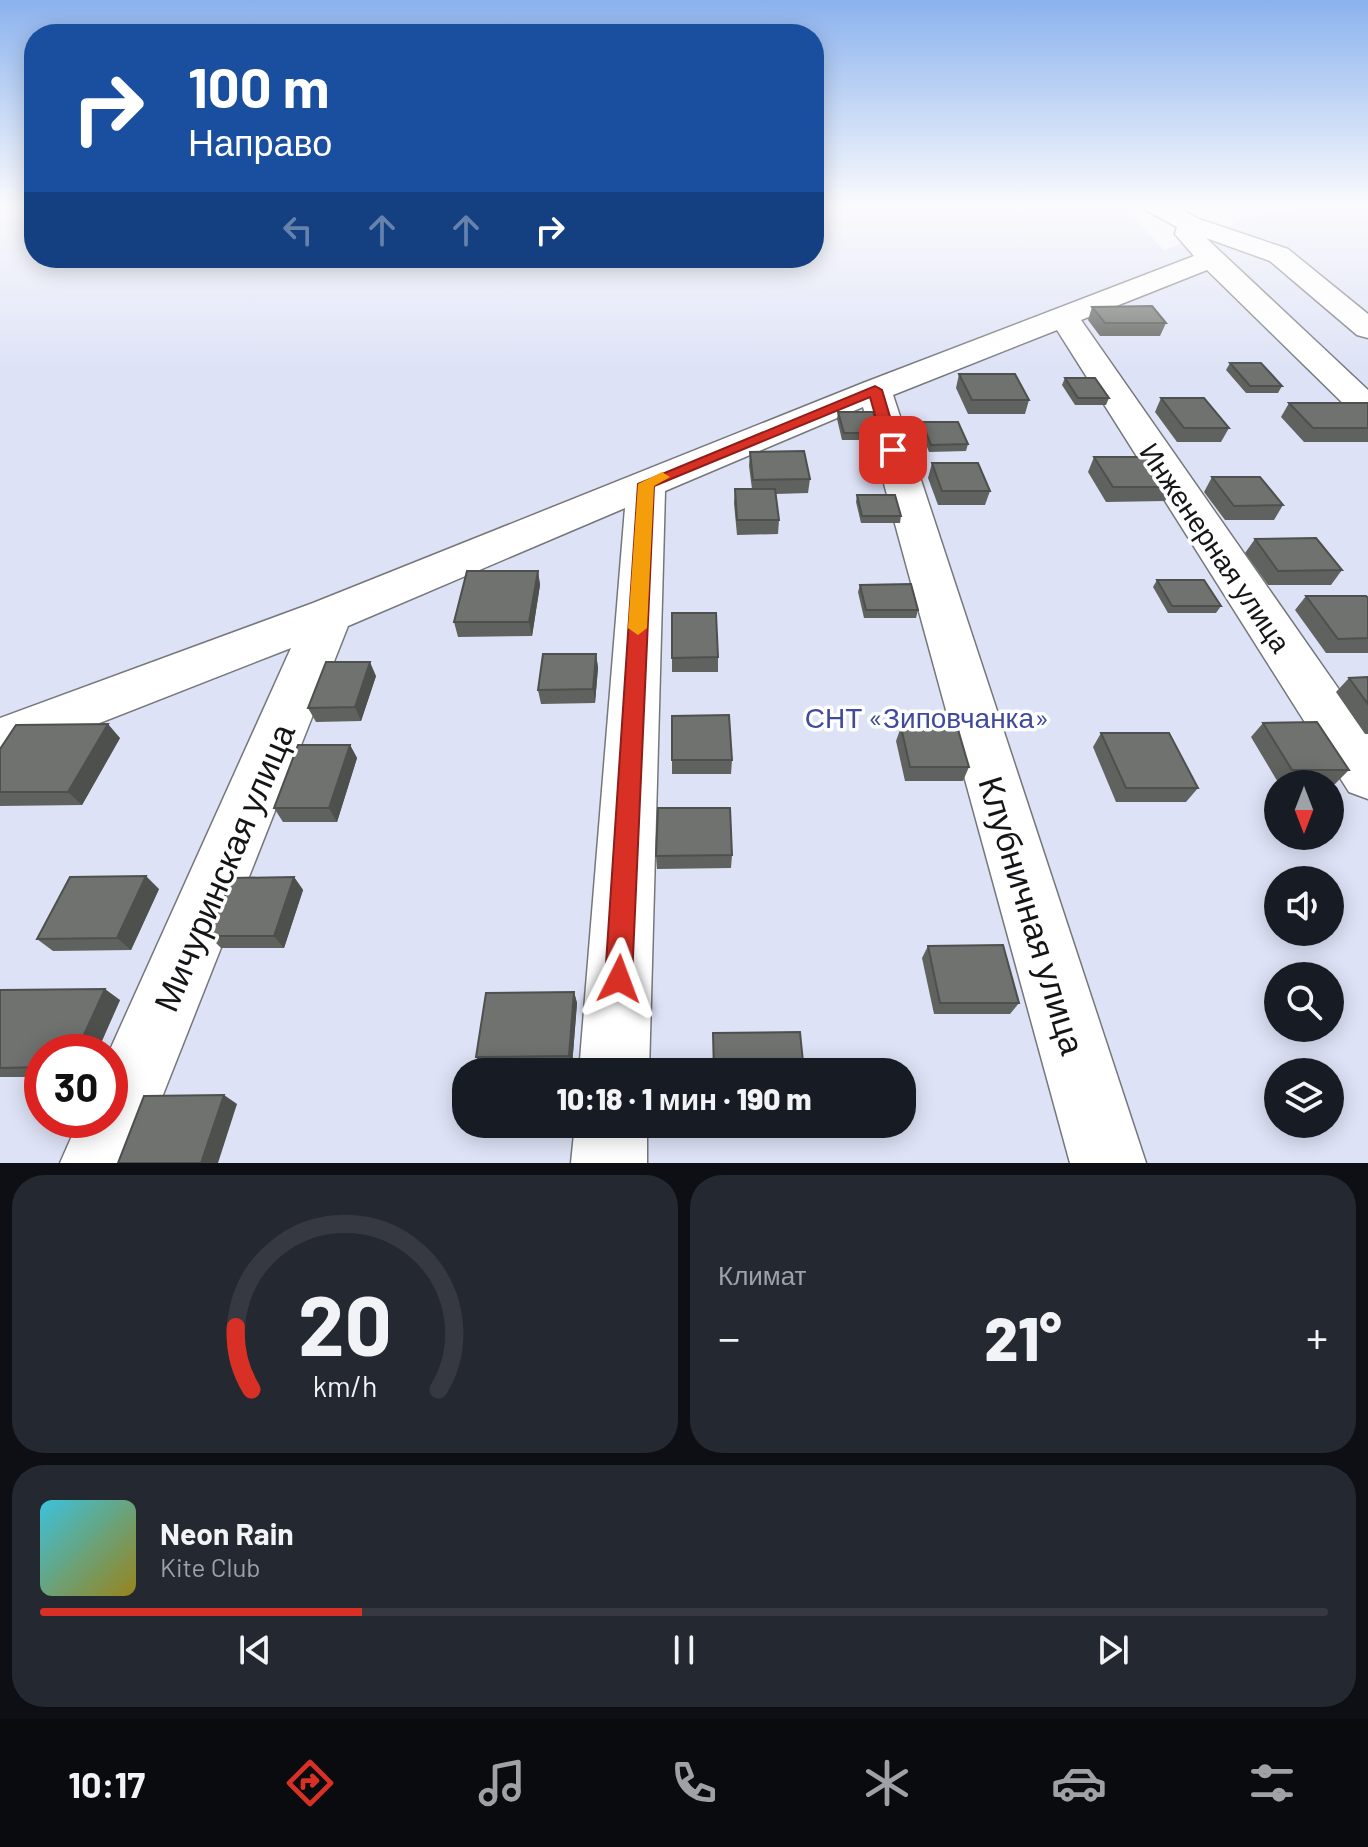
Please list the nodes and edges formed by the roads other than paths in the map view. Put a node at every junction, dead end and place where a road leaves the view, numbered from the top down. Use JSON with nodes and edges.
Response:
{"nodes":[{"id":1,"x":1205,"y":261,"type":"edge"},
{"id":2,"x":1213,"y":261,"type":"edge"},
{"id":3,"x":1287,"y":261,"type":"edge"},
{"id":4,"x":1064,"y":318,"type":"junction"},
{"id":5,"x":1368,"y":329,"type":"edge"},
{"id":6,"x":875,"y":390,"type":"junction"},
{"id":7,"x":1368,"y":409,"type":"edge"},
{"id":8,"x":646,"y":484,"type":"junction"},
{"id":9,"x":329,"y":615,"type":"junction"},
{"id":10,"x":0,"y":740,"type":"edge"},
{"id":11,"x":1368,"y":775,"type":"edge"},
{"id":12,"x":615,"y":1058,"type":"edge"},
{"id":13,"x":610,"y":1138,"type":"edge"},
{"id":14,"x":98,"y":1163,"type":"edge"},
{"id":15,"x":609,"y":1163,"type":"edge"},
{"id":16,"x":1108,"y":1163,"type":"edge"}],
"edges":[{"from":1,"to":4,"type":"street"},
{"from":2,"to":7,"type":"street"},
{"from":3,"to":5,"type":"street"},
{"from":4,"to":6,"type":"street"},
{"from":4,"to":11,"type":"street","name":"Инженерная улица"},
{"from":6,"to":8,"type":"street"},
{"from":6,"to":16,"type":"street","name":"Клубничная улица"},
{"from":8,"to":9,"type":"street"},
{"from":8,"to":12,"type":"street"},
{"from":9,"to":10,"type":"street"},
{"from":9,"to":14,"type":"street","name":"Мичуринская улица"},
{"from":13,"to":15,"type":"street"}]}
